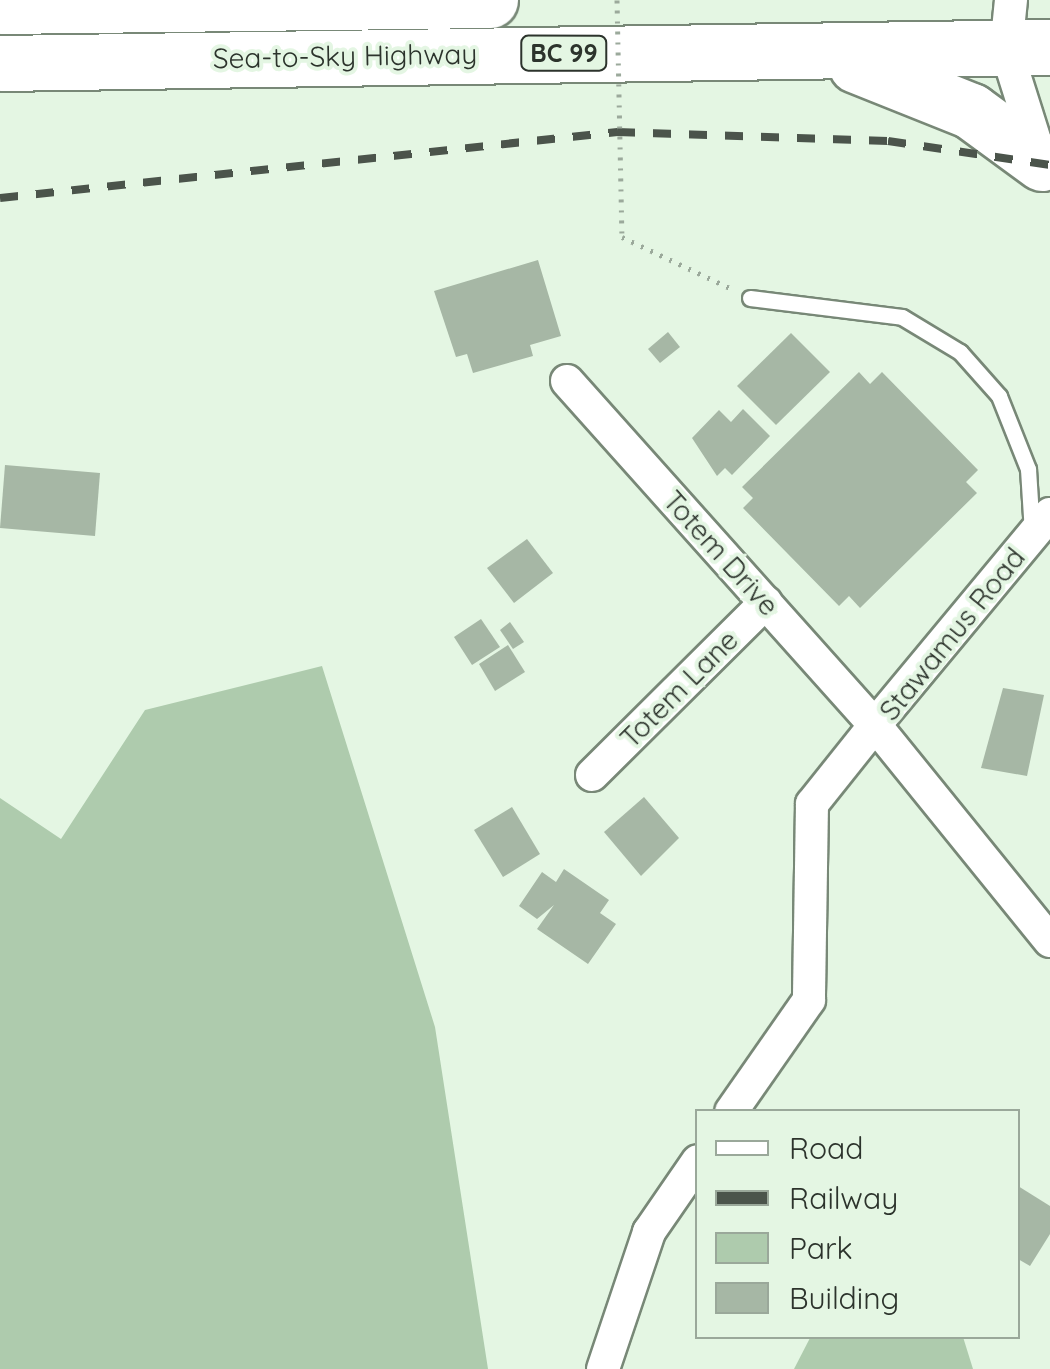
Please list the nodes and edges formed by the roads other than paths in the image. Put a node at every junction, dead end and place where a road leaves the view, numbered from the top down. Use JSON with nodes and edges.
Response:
{"nodes":[{"id":1,"x":490,"y":0,"type":"edge"},
{"id":2,"x":0,"y":6,"type":"edge"},
{"id":3,"x":1030,"y":35,"type":"edge"},
{"id":4,"x":810,"y":50,"type":"junction"},
{"id":5,"x":0,"y":63,"type":"edge"},
{"id":6,"x":1046,"y":173,"type":"edge"},
{"id":7,"x":750,"y":298,"type":"road end"},
{"id":8,"x":567,"y":381,"type":"dead end"},
{"id":9,"x":1041,"y":525,"type":"edge"},
{"id":10,"x":766,"y":602,"type":"junction"},
{"id":11,"x":875,"y":726,"type":"junction"},
{"id":12,"x":592,"y":775,"type":"dead end"},
{"id":13,"x":1050,"y":941,"type":"edge"},
{"id":14,"x":734,"y":1109,"type":"edge"},
{"id":15,"x":695,"y":1165,"type":"edge"},
{"id":16,"x":602,"y":1369,"type":"edge"}],
"edges":[{"from":1,"to":2,"type":"highway","name":"Sea-to-Sky Highway"},
{"from":3,"to":4,"type":"highway","name":"Sea-to-Sky Highway","number":"BC 99"},
{"from":3,"to":6,"type":"street"},
{"from":4,"to":5,"type":"highway","name":"Sea-to-Sky Highway","number":"BC 99"},
{"from":4,"to":6,"type":"highway"},
{"from":7,"to":9,"type":"lane"},
{"from":8,"to":10,"type":"street","name":"Totem Drive"},
{"from":9,"to":11,"type":"street","name":"Stawamus Road"},
{"from":10,"to":11,"type":"street","name":"Totem Drive"},
{"from":10,"to":12,"type":"street","name":"Totem Lane"},
{"from":11,"to":13,"type":"street","name":"Stawamus Road"},
{"from":11,"to":14,"type":"street"},
{"from":15,"to":16,"type":"street"}]}
